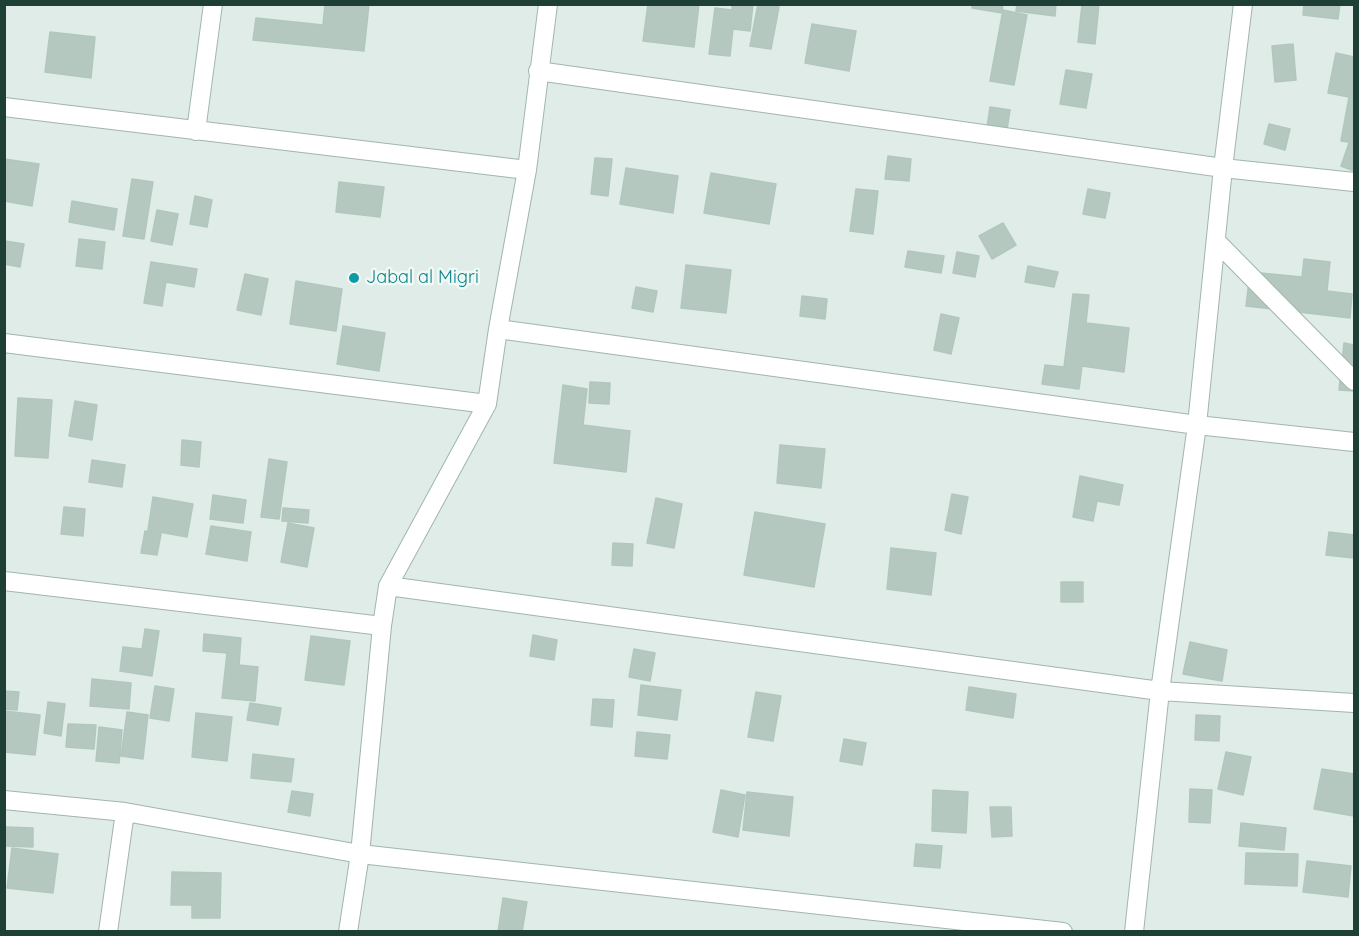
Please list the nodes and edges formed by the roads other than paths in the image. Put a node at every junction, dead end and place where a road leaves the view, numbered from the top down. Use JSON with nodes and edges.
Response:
{"nodes":[{"id":1,"x":213,"y":4,"type":"edge"},
{"id":2,"x":548,"y":4,"type":"edge"},
{"id":3,"x":1243,"y":4,"type":"edge"},
{"id":4,"x":538,"y":71,"type":"junction"},
{"id":5,"x":4,"y":107,"type":"edge"},
{"id":6,"x":196,"y":131,"type":"junction"},
{"id":7,"x":1223,"y":168,"type":"junction"},
{"id":8,"x":527,"y":170,"type":"junction"},
{"id":9,"x":1354,"y":182,"type":"edge"},
{"id":10,"x":1216,"y":241,"type":"junction"},
{"id":11,"x":498,"y":329,"type":"junction"},
{"id":12,"x":4,"y":343,"type":"edge"},
{"id":13,"x":1354,"y":381,"type":"edge"},
{"id":14,"x":487,"y":404,"type":"junction"},
{"id":15,"x":1197,"y":426,"type":"junction"},
{"id":16,"x":1354,"y":442,"type":"edge"},
{"id":17,"x":4,"y":581,"type":"edge"},
{"id":18,"x":388,"y":586,"type":"junction"},
{"id":19,"x":382,"y":626,"type":"junction"},
{"id":20,"x":1160,"y":691,"type":"junction"},
{"id":21,"x":1354,"y":703,"type":"edge"},
{"id":22,"x":4,"y":800,"type":"edge"},
{"id":23,"x":125,"y":812,"type":"junction"},
{"id":24,"x":360,"y":854,"type":"junction"},
{"id":25,"x":108,"y":932,"type":"edge"},
{"id":26,"x":348,"y":932,"type":"edge"},
{"id":27,"x":1063,"y":932,"type":"edge"},
{"id":28,"x":1134,"y":932,"type":"edge"}],
"edges":[{"from":1,"to":6,"type":"street"},
{"from":2,"to":4,"type":"street"},
{"from":3,"to":7,"type":"street"},
{"from":4,"to":7,"type":"street"},
{"from":4,"to":8,"type":"street"},
{"from":5,"to":6,"type":"street"},
{"from":6,"to":8,"type":"street"},
{"from":7,"to":9,"type":"street"},
{"from":7,"to":10,"type":"street"},
{"from":8,"to":11,"type":"street"},
{"from":10,"to":13,"type":"street"},
{"from":10,"to":15,"type":"street"},
{"from":11,"to":14,"type":"street"},
{"from":11,"to":15,"type":"street"},
{"from":12,"to":14,"type":"street"},
{"from":14,"to":18,"type":"street"},
{"from":15,"to":16,"type":"street"},
{"from":15,"to":20,"type":"street"},
{"from":17,"to":19,"type":"street"},
{"from":18,"to":19,"type":"street"},
{"from":18,"to":20,"type":"street"},
{"from":19,"to":24,"type":"street"},
{"from":20,"to":21,"type":"street"},
{"from":20,"to":28,"type":"street"},
{"from":22,"to":23,"type":"street"},
{"from":23,"to":24,"type":"street"},
{"from":23,"to":25,"type":"street"},
{"from":24,"to":26,"type":"street"},
{"from":24,"to":27,"type":"street"}]}
